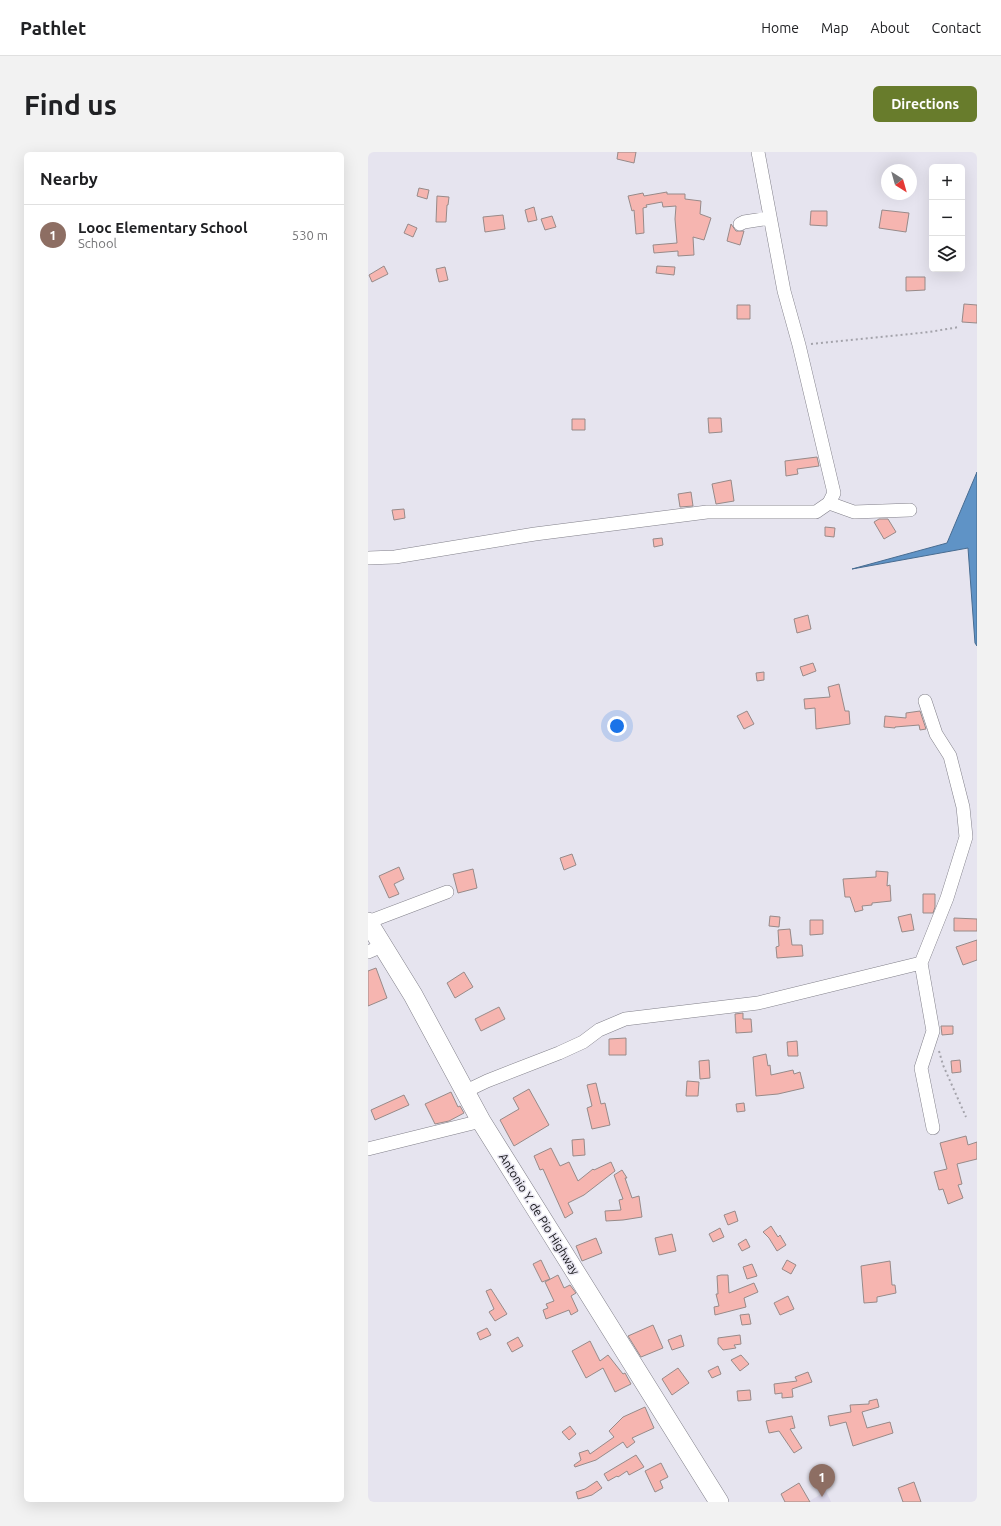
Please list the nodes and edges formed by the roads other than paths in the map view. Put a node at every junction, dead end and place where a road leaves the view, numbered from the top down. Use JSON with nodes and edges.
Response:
{"nodes":[{"id":1,"x":758,"y":152,"type":"edge"},
{"id":2,"x":770,"y":218,"type":"junction"},
{"id":3,"x":740,"y":224,"type":"dead end"},
{"id":4,"x":829,"y":503,"type":"junction"},
{"id":5,"x":910,"y":510,"type":"dead end"},
{"id":6,"x":368,"y":558,"type":"edge"},
{"id":7,"x":925,"y":702,"type":"dead end"},
{"id":8,"x":447,"y":892,"type":"dead end"},
{"id":9,"x":368,"y":922,"type":"edge"},
{"id":10,"x":375,"y":949,"type":"edge"},
{"id":11,"x":921,"y":963,"type":"junction"},
{"id":12,"x":466,"y":1091,"type":"junction"},
{"id":13,"x":481,"y":1121,"type":"junction"},
{"id":14,"x":933,"y":1128,"type":"dead end"},
{"id":15,"x":368,"y":1149,"type":"edge"},
{"id":16,"x":719,"y":1502,"type":"edge"}],
"edges":[{"from":1,"to":2,"type":"street"},
{"from":2,"to":3,"type":"street"},
{"from":2,"to":4,"type":"street"},
{"from":4,"to":5,"type":"street"},
{"from":4,"to":6,"type":"street"},
{"from":7,"to":11,"type":"street"},
{"from":8,"to":9,"type":"street"},
{"from":9,"to":10,"type":"highway","name":"Antonio Y. de Pio Highway"},
{"from":10,"to":12,"type":"highway","name":"Antonio Y. de Pio Highway"},
{"from":11,"to":12,"type":"street"},
{"from":11,"to":14,"type":"street"},
{"from":12,"to":13,"type":"highway","name":"Antonio Y. de Pio Highway"},
{"from":13,"to":15,"type":"street"},
{"from":13,"to":16,"type":"highway","name":"Antonio Y. de Pio Highway"}]}
